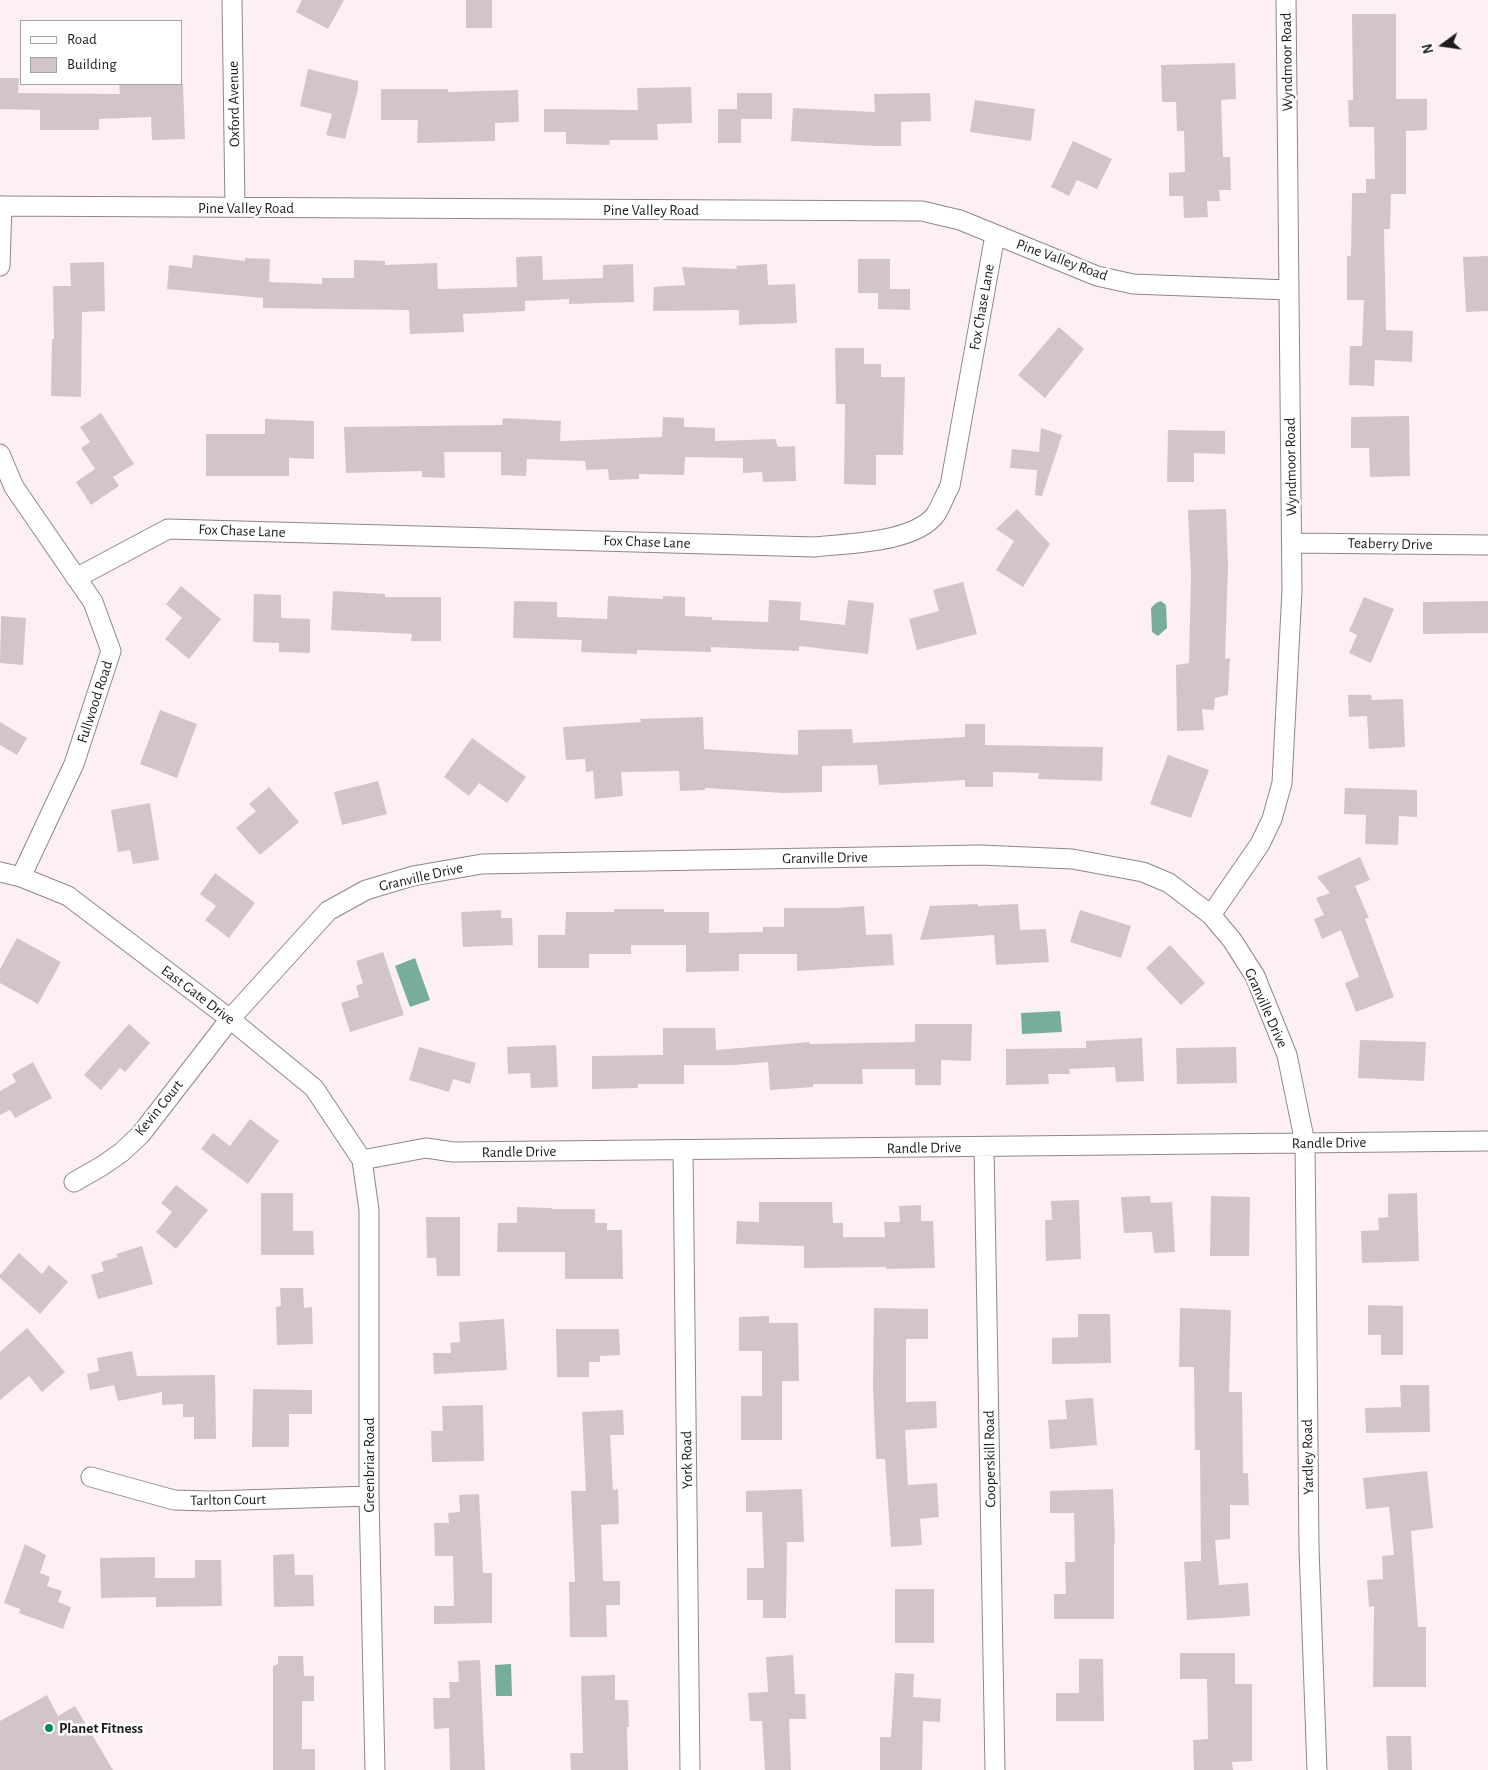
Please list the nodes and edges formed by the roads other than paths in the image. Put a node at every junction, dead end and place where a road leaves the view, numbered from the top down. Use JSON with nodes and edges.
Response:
{"nodes":[{"id":1,"x":232,"y":0,"type":"edge"},
{"id":2,"x":1286,"y":0,"type":"edge"},
{"id":3,"x":1,"y":206,"type":"edge"},
{"id":4,"x":235,"y":208,"type":"junction"},
{"id":5,"x":995,"y":235,"type":"junction"},
{"id":6,"x":0,"y":266,"type":"edge"},
{"id":7,"x":1289,"y":290,"type":"junction"},
{"id":8,"x":0,"y":454,"type":"edge"},
{"id":9,"x":1292,"y":543,"type":"junction"},
{"id":10,"x":1488,"y":545,"type":"edge"},
{"id":11,"x":76,"y":578,"type":"junction"},
{"id":12,"x":0,"y":872,"type":"edge"},
{"id":13,"x":21,"y":877,"type":"junction"},
{"id":14,"x":1211,"y":915,"type":"junction"},
{"id":15,"x":230,"y":1019,"type":"junction"},
{"id":16,"x":1488,"y":1141,"type":"edge"},
{"id":17,"x":1305,"y":1143,"type":"junction"},
{"id":18,"x":984,"y":1147,"type":"junction"},
{"id":19,"x":683,"y":1150,"type":"junction"},
{"id":20,"x":362,"y":1160,"type":"junction"},
{"id":21,"x":74,"y":1182,"type":"dead end"},
{"id":22,"x":91,"y":1477,"type":"dead end"},
{"id":23,"x":369,"y":1496,"type":"junction"},
{"id":24,"x":375,"y":1770,"type":"edge"},
{"id":25,"x":690,"y":1770,"type":"edge"},
{"id":26,"x":995,"y":1770,"type":"edge"},
{"id":27,"x":1317,"y":1770,"type":"edge"}],
"edges":[{"from":1,"to":4,"type":"street","name":"Oxford Avenue"},
{"from":2,"to":7,"type":"street","name":"Wyndmoor Road"},
{"from":3,"to":4,"type":"street","name":"Pine Valley Road"},
{"from":3,"to":6,"type":"street"},
{"from":4,"to":5,"type":"street","name":"Pine Valley Road"},
{"from":5,"to":7,"type":"street","name":"Pine Valley Road"},
{"from":5,"to":11,"type":"street","name":"Fox Chase Lane"},
{"from":7,"to":9,"type":"street","name":"Wyndmoor Road"},
{"from":8,"to":11,"type":"street","name":"Fullwood Road"},
{"from":9,"to":10,"type":"street","name":"Teaberry Drive"},
{"from":9,"to":14,"type":"street","name":"Wyndmoor Road"},
{"from":11,"to":13,"type":"street","name":"Fullwood Road"},
{"from":12,"to":13,"type":"street","name":"East Gate Drive"},
{"from":13,"to":15,"type":"street","name":"East Gate Drive"},
{"from":14,"to":15,"type":"street","name":"Granville Drive"},
{"from":14,"to":17,"type":"street","name":"Granville Drive"},
{"from":15,"to":20,"type":"street","name":"East Gate Drive"},
{"from":15,"to":21,"type":"street","name":"Kevin Court"},
{"from":16,"to":17,"type":"street","name":"Randle Drive"},
{"from":17,"to":18,"type":"street","name":"Randle Drive"},
{"from":17,"to":27,"type":"street","name":"Yardley Road"},
{"from":18,"to":19,"type":"street","name":"Randle Drive"},
{"from":18,"to":26,"type":"street","name":"Cooperskill Road"},
{"from":19,"to":20,"type":"street","name":"Randle Drive"},
{"from":19,"to":25,"type":"street","name":"York Road"},
{"from":20,"to":23,"type":"street","name":"Greenbriar Road"},
{"from":22,"to":23,"type":"street","name":"Tarlton Court"},
{"from":23,"to":24,"type":"street","name":"Greenbriar Road"}]}
